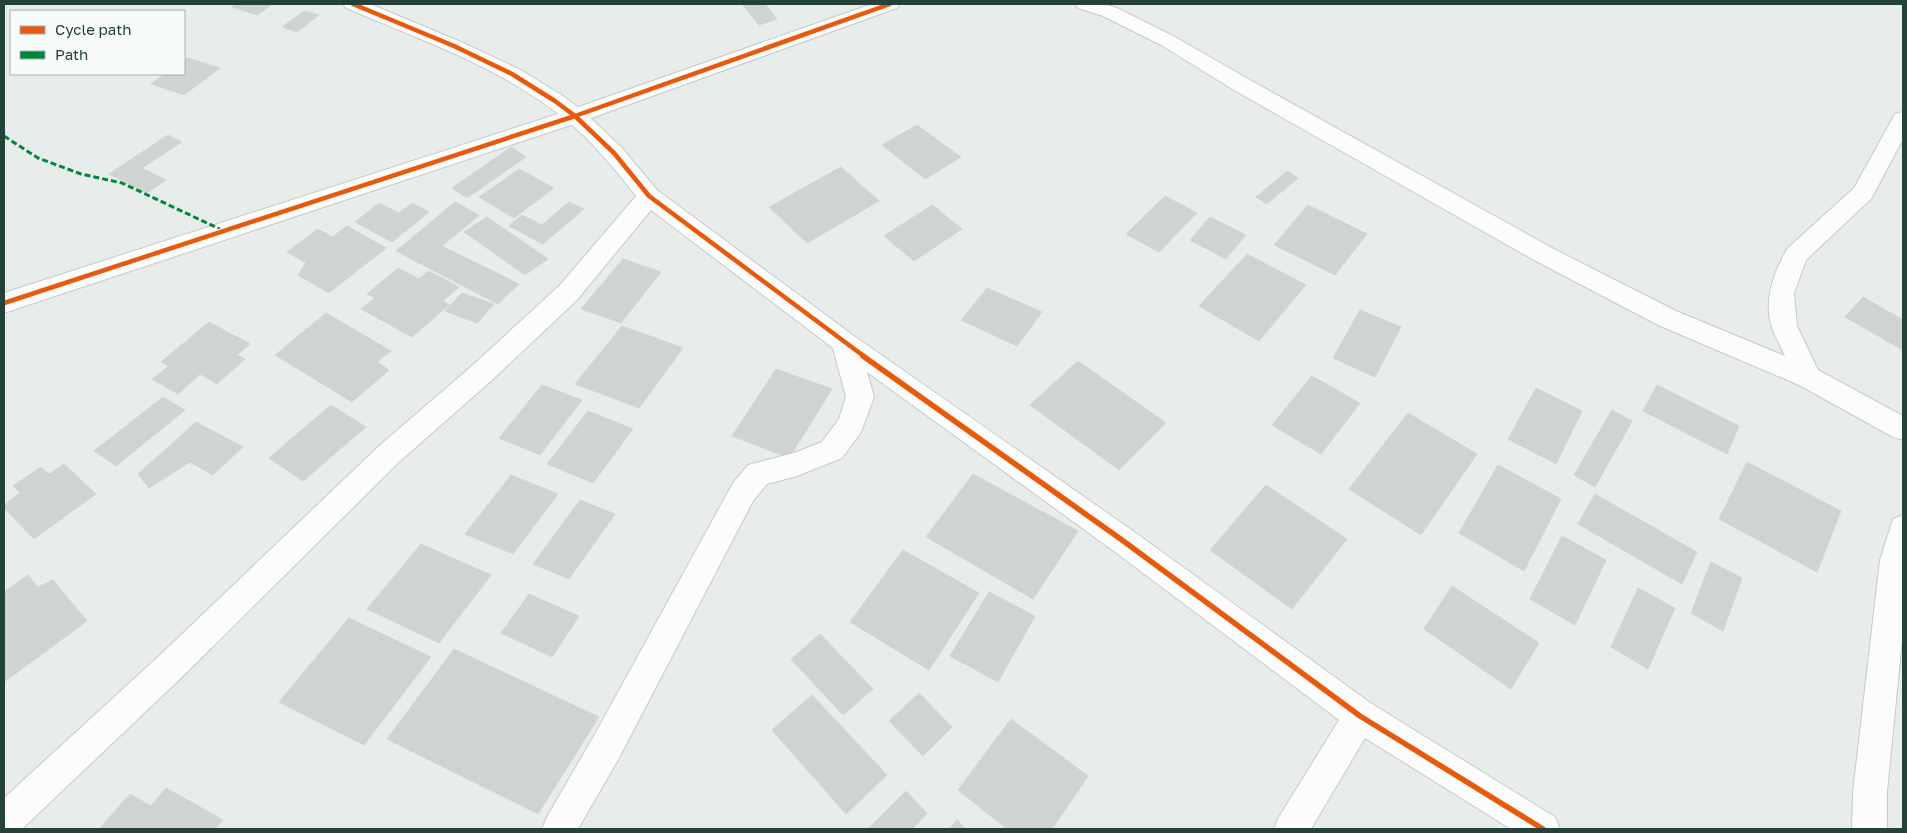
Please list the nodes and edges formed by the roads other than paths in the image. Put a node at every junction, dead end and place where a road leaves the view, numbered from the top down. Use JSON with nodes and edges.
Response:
{"nodes":[{"id":1,"x":353,"y":4,"type":"edge"},
{"id":2,"x":890,"y":4,"type":"edge"},
{"id":3,"x":1085,"y":4,"type":"edge"},
{"id":4,"x":575,"y":116,"type":"junction"},
{"id":5,"x":1903,"y":119,"type":"edge"},
{"id":6,"x":649,"y":196,"type":"junction"},
{"id":7,"x":4,"y":303,"type":"edge"},
{"id":8,"x":845,"y":343,"type":"junction"},
{"id":9,"x":1808,"y":377,"type":"junction"},
{"id":10,"x":1903,"y":429,"type":"edge"},
{"id":11,"x":1903,"y":528,"type":"edge"},
{"id":12,"x":1360,"y":716,"type":"junction"},
{"id":13,"x":4,"y":822,"type":"edge"},
{"id":14,"x":559,"y":829,"type":"edge"},
{"id":15,"x":1291,"y":829,"type":"edge"},
{"id":16,"x":1544,"y":829,"type":"edge"},
{"id":17,"x":1869,"y":829,"type":"edge"}],
"edges":[{"from":1,"to":4,"type":"street"},
{"from":2,"to":4,"type":"street"},
{"from":3,"to":9,"type":"street"},
{"from":4,"to":6,"type":"street"},
{"from":4,"to":7,"type":"street"},
{"from":5,"to":9,"type":"street"},
{"from":6,"to":8,"type":"street"},
{"from":6,"to":13,"type":"street"},
{"from":8,"to":12,"type":"street"},
{"from":8,"to":14,"type":"street"},
{"from":9,"to":10,"type":"street"},
{"from":11,"to":17,"type":"street"},
{"from":12,"to":15,"type":"street"},
{"from":12,"to":16,"type":"street"}]}
